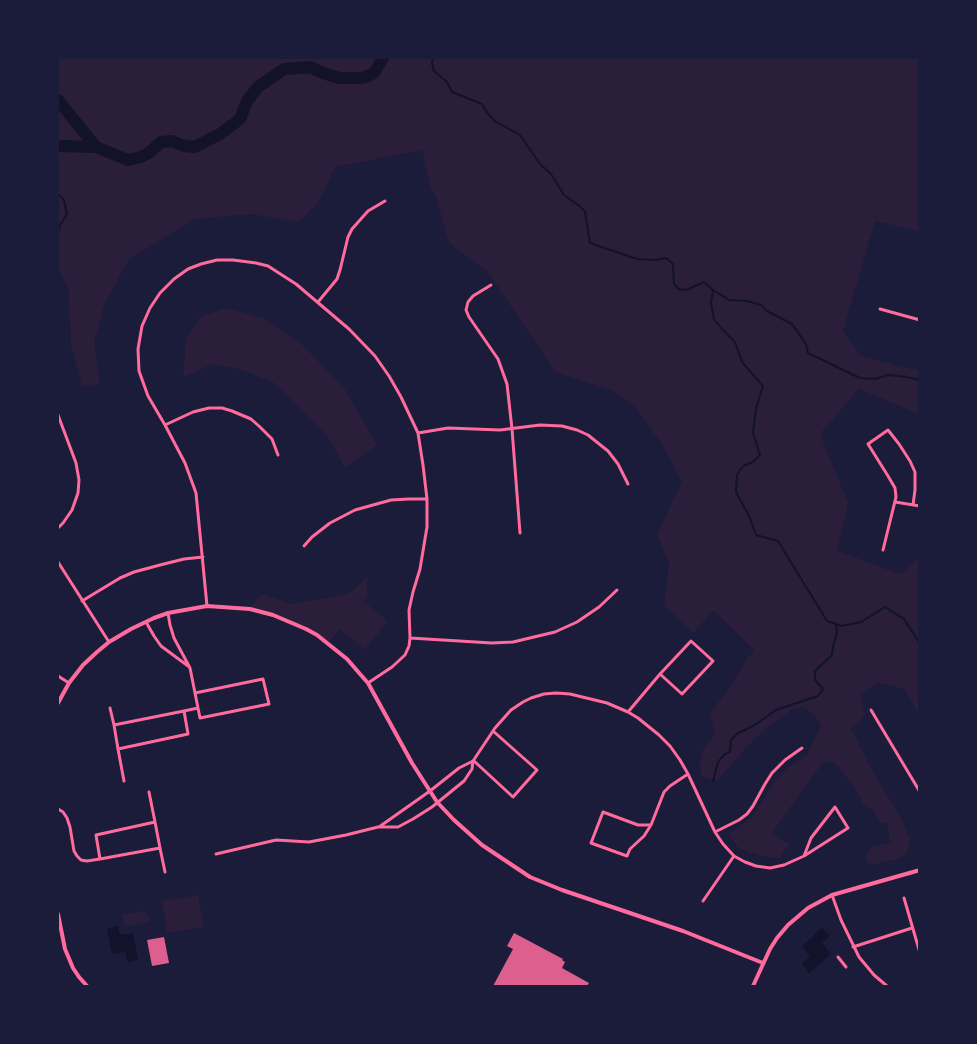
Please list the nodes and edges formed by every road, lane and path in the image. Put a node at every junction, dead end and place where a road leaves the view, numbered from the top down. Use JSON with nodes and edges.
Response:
{"nodes":[{"id":1,"x":385,"y":201,"type":"dead end"},
{"id":2,"x":491,"y":285,"type":"dead end"},
{"id":3,"x":318,"y":302,"type":"junction"},
{"id":4,"x":880,"y":309,"type":"dead end"},
{"id":5,"x":920,"y":320,"type":"edge"},
{"id":6,"x":58,"y":415,"type":"edge"},
{"id":7,"x":165,"y":424,"type":"junction"},
{"id":8,"x":512,"y":429,"type":"junction"},
{"id":9,"x":418,"y":433,"type":"junction"},
{"id":10,"x":278,"y":455,"type":"dead end"},
{"id":11,"x":628,"y":484,"type":"dead end"},
{"id":12,"x":427,"y":499,"type":"junction"},
{"id":13,"x":895,"y":502,"type":"junction"},
{"id":14,"x":913,"y":505,"type":"junction"},
{"id":15,"x":920,"y":506,"type":"edge"},
{"id":16,"x":58,"y":528,"type":"edge"},
{"id":17,"x":520,"y":533,"type":"dead end"},
{"id":18,"x":304,"y":546,"type":"dead end"},
{"id":19,"x":883,"y":550,"type":"dead end"},
{"id":20,"x":203,"y":557,"type":"junction"},
{"id":21,"x":58,"y":562,"type":"edge"},
{"id":22,"x":617,"y":590,"type":"dead end"},
{"id":23,"x":82,"y":600,"type":"junction"},
{"id":24,"x":207,"y":606,"type":"junction"},
{"id":25,"x":168,"y":613,"type":"junction"},
{"id":26,"x":146,"y":622,"type":"junction"},
{"id":27,"x":410,"y":638,"type":"junction"},
{"id":28,"x":109,"y":642,"type":"junction"},
{"id":29,"x":190,"y":668,"type":"junction"},
{"id":30,"x":660,"y":674,"type":"junction"},
{"id":31,"x":58,"y":676,"type":"edge"},
{"id":32,"x":69,"y":683,"type":"junction"},
{"id":33,"x":368,"y":683,"type":"junction"},
{"id":34,"x":195,"y":693,"type":"junction"},
{"id":35,"x":58,"y":703,"type":"edge"},
{"id":36,"x":110,"y":708,"type":"dead end"},
{"id":37,"x":198,"y":708,"type":"junction"},
{"id":38,"x":871,"y":710,"type":"dead end"},
{"id":39,"x":184,"y":711,"type":"junction"},
{"id":40,"x":628,"y":712,"type":"junction"},
{"id":41,"x":114,"y":725,"type":"junction"},
{"id":42,"x":493,"y":731,"type":"junction"},
{"id":43,"x":802,"y":748,"type":"dead end"},
{"id":44,"x":118,"y":749,"type":"junction"},
{"id":45,"x":473,"y":761,"type":"junction"},
{"id":46,"x":688,"y":774,"type":"junction"},
{"id":47,"x":124,"y":781,"type":"dead end"},
{"id":48,"x":430,"y":791,"type":"junction"},
{"id":49,"x":149,"y":792,"type":"dead end"},
{"id":50,"x":920,"y":792,"type":"edge"},
{"id":51,"x":437,"y":802,"type":"junction"},
{"id":52,"x":58,"y":809,"type":"edge"},
{"id":53,"x":155,"y":822,"type":"junction"},
{"id":54,"x":650,"y":825,"type":"junction"},
{"id":55,"x":378,"y":827,"type":"junction"},
{"id":56,"x":715,"y":832,"type":"junction"},
{"id":57,"x":160,"y":848,"type":"junction"},
{"id":58,"x":216,"y":854,"type":"dead end"},
{"id":59,"x":734,"y":856,"type":"junction"},
{"id":60,"x":804,"y":856,"type":"junction"},
{"id":61,"x":100,"y":859,"type":"junction"},
{"id":62,"x":920,"y":870,"type":"edge"},
{"id":63,"x":165,"y":872,"type":"dead end"},
{"id":64,"x":832,"y":895,"type":"junction"},
{"id":65,"x":904,"y":898,"type":"dead end"},
{"id":66,"x":703,"y":900,"type":"dead end"},
{"id":67,"x":58,"y":914,"type":"edge"},
{"id":68,"x":912,"y":928,"type":"junction"},
{"id":69,"x":853,"y":947,"type":"junction"},
{"id":70,"x":920,"y":953,"type":"edge"},
{"id":71,"x":838,"y":957,"type":"dead end"},
{"id":72,"x":763,"y":963,"type":"junction"},
{"id":73,"x":846,"y":967,"type":"dead end"},
{"id":74,"x":88,"y":986,"type":"edge"},
{"id":75,"x":753,"y":986,"type":"edge"},
{"id":76,"x":887,"y":986,"type":"edge"}],
"edges":[{"from":1,"to":3,"type":"street"},
{"from":2,"to":8,"type":"street"},
{"from":3,"to":7,"type":"street"},
{"from":3,"to":9,"type":"street"},
{"from":4,"to":5,"type":"street"},
{"from":6,"to":16,"type":"street"},
{"from":7,"to":10,"type":"street"},
{"from":7,"to":20,"type":"street"},
{"from":8,"to":9,"type":"street"},
{"from":8,"to":11,"type":"street"},
{"from":8,"to":17,"type":"street"},
{"from":9,"to":12,"type":"street"},
{"from":12,"to":18,"type":"street"},
{"from":12,"to":27,"type":"street"},
{"from":13,"to":14,"type":"street"},
{"from":13,"to":14,"type":"street"},
{"from":13,"to":19,"type":"street"},
{"from":14,"to":15,"type":"street"},
{"from":20,"to":23,"type":"street"},
{"from":20,"to":24,"type":"street"},
{"from":21,"to":23,"type":"street"},
{"from":22,"to":27,"type":"street"},
{"from":23,"to":28,"type":"street"},
{"from":24,"to":25,"type":"street"},
{"from":24,"to":33,"type":"street"},
{"from":25,"to":26,"type":"street"},
{"from":25,"to":29,"type":"street"},
{"from":26,"to":28,"type":"street"},
{"from":26,"to":29,"type":"street"},
{"from":27,"to":33,"type":"street"},
{"from":28,"to":32,"type":"street"},
{"from":29,"to":34,"type":"street"},
{"from":30,"to":30,"type":"street"},
{"from":30,"to":40,"type":"street"},
{"from":31,"to":32,"type":"street"},
{"from":32,"to":35,"type":"street"},
{"from":33,"to":48,"type":"street"},
{"from":34,"to":37,"type":"street"},
{"from":34,"to":37,"type":"street"},
{"from":36,"to":41,"type":"street"},
{"from":37,"to":39,"type":"street"},
{"from":38,"to":50,"type":"street"},
{"from":39,"to":41,"type":"street"},
{"from":39,"to":44,"type":"street"},
{"from":40,"to":42,"type":"street"},
{"from":40,"to":46,"type":"street"},
{"from":41,"to":44,"type":"street"},
{"from":42,"to":45,"type":"street"},
{"from":42,"to":45,"type":"street"},
{"from":43,"to":56,"type":"street"},
{"from":44,"to":47,"type":"street"},
{"from":45,"to":48,"type":"street"},
{"from":45,"to":51,"type":"street"},
{"from":46,"to":54,"type":"street"},
{"from":46,"to":56,"type":"street"},
{"from":48,"to":51,"type":"street"},
{"from":48,"to":55,"type":"street"},
{"from":49,"to":53,"type":"street"},
{"from":51,"to":55,"type":"street"},
{"from":51,"to":72,"type":"street"},
{"from":52,"to":61,"type":"street"},
{"from":53,"to":57,"type":"street"},
{"from":53,"to":61,"type":"street"},
{"from":54,"to":54,"type":"street"},
{"from":55,"to":58,"type":"street"},
{"from":56,"to":59,"type":"street"},
{"from":57,"to":61,"type":"street"},
{"from":57,"to":63,"type":"street"},
{"from":59,"to":60,"type":"street"},
{"from":59,"to":66,"type":"street"},
{"from":60,"to":60,"type":"street"},
{"from":62,"to":64,"type":"street"},
{"from":64,"to":69,"type":"street"},
{"from":64,"to":72,"type":"street"},
{"from":65,"to":68,"type":"street"},
{"from":67,"to":74,"type":"street"},
{"from":68,"to":69,"type":"street"},
{"from":68,"to":70,"type":"street"},
{"from":69,"to":76,"type":"street"},
{"from":71,"to":73,"type":"street"},
{"from":72,"to":75,"type":"street"}]}
